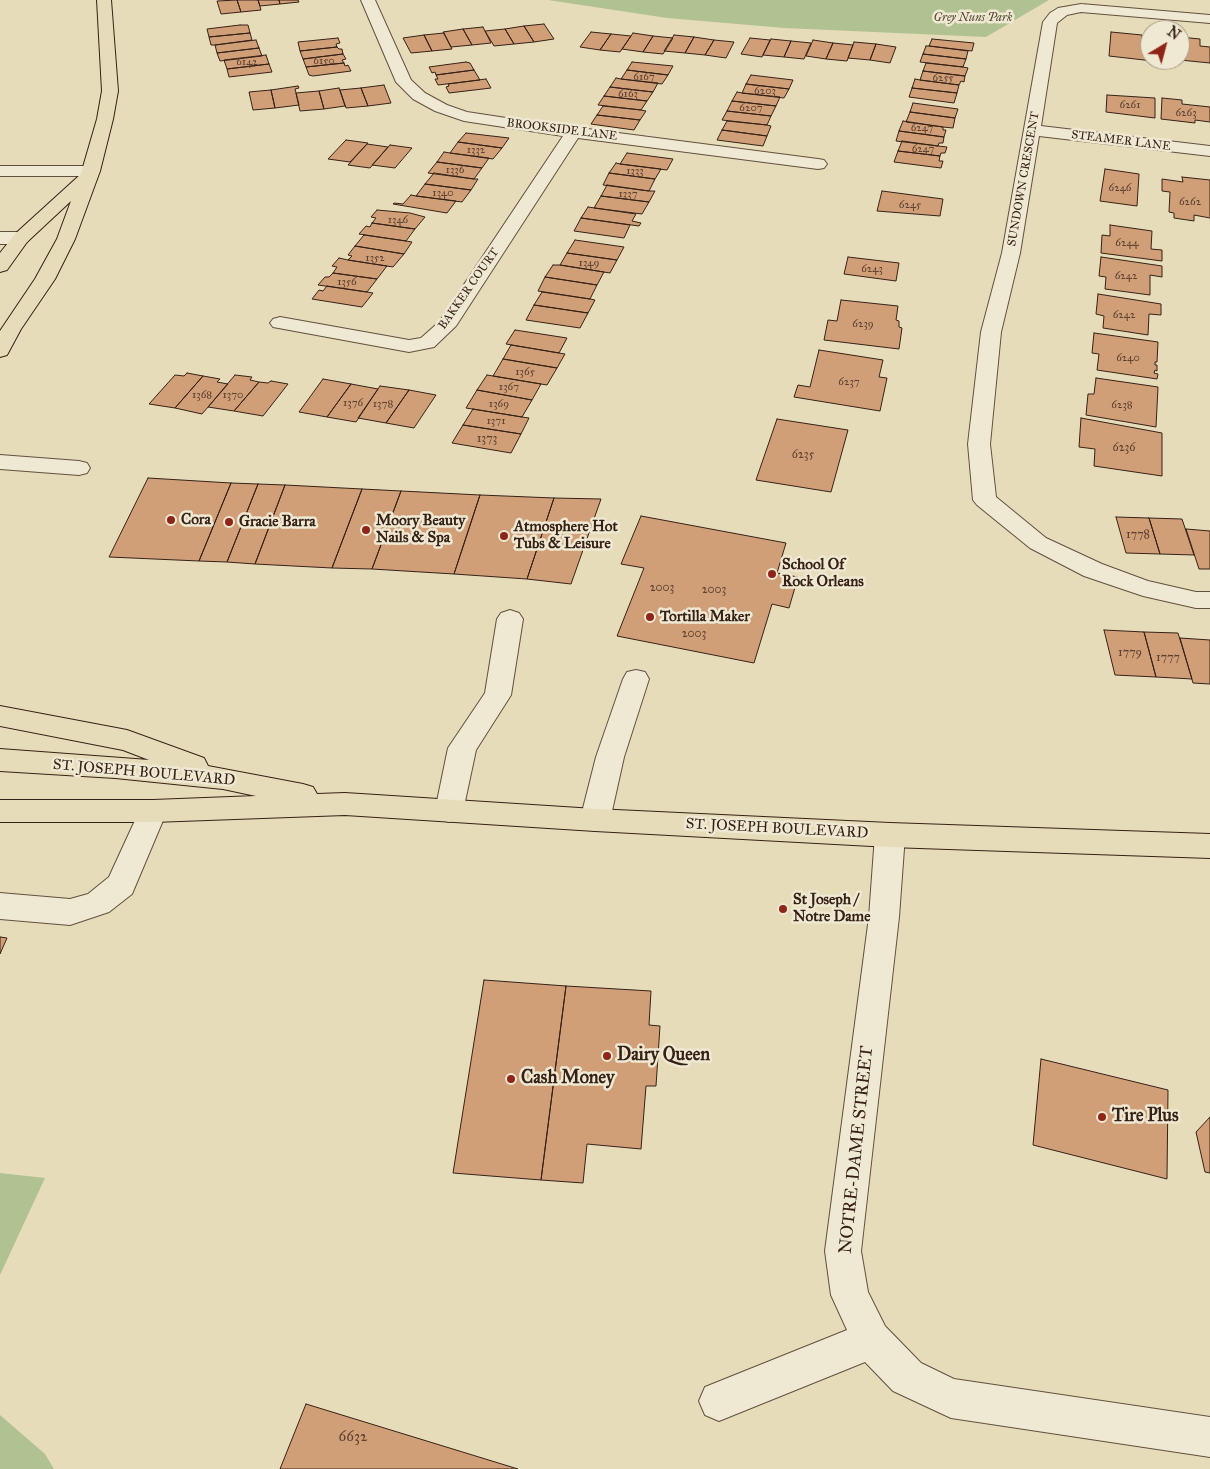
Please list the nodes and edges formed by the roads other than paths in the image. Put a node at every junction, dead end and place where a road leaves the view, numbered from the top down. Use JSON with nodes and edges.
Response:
{"nodes":[{"id":1,"x":104,"y":0,"type":"edge"},
{"id":2,"x":368,"y":0,"type":"edge"},
{"id":3,"x":1210,"y":19,"type":"edge"},
{"id":4,"x":1032,"y":130,"type":"junction"},
{"id":5,"x":574,"y":132,"type":"junction"},
{"id":6,"x":1210,"y":151,"type":"edge"},
{"id":7,"x":818,"y":164,"type":"dead end"},
{"id":8,"x":0,"y":171,"type":"edge"},
{"id":9,"x":90,"y":173,"type":"junction"},
{"id":10,"x":0,"y":238,"type":"edge"},
{"id":11,"x":21,"y":238,"type":"junction"},
{"id":12,"x":0,"y":266,"type":"edge"},
{"id":13,"x":280,"y":323,"type":"dead end"},
{"id":14,"x":0,"y":351,"type":"edge"},
{"id":15,"x":0,"y":462,"type":"edge"},
{"id":16,"x":79,"y":468,"type":"dead end"},
{"id":17,"x":1210,"y":600,"type":"edge"},
{"id":18,"x":510,"y":619,"type":"dead end"},
{"id":19,"x":636,"y":679,"type":"dead end"},
{"id":20,"x":0,"y":716,"type":"edge"},
{"id":21,"x":0,"y":760,"type":"edge"},
{"id":22,"x":223,"y":778,"type":"junction"},
{"id":23,"x":345,"y":804,"type":"junction"},
{"id":24,"x":0,"y":811,"type":"edge"},
{"id":25,"x":153,"y":811,"type":"junction"},
{"id":26,"x":449,"y":811,"type":"junction"},
{"id":27,"x":596,"y":820,"type":"junction"},
{"id":28,"x":890,"y":835,"type":"junction"},
{"id":29,"x":1210,"y":846,"type":"edge"},
{"id":30,"x":0,"y":906,"type":"edge"},
{"id":31,"x":871,"y":1340,"type":"junction"},
{"id":32,"x":719,"y":1401,"type":"dead end"},
{"id":33,"x":1210,"y":1437,"type":"edge"}],
"edges":[{"from":1,"to":9,"type":"main road"},
{"from":2,"to":5,"type":"street","name":"BROOKSIDE LANE"},
{"from":3,"to":4,"type":"street","name":"SUNDOWN CRESCENT"},
{"from":4,"to":6,"type":"street","name":"STEAMER LANE"},
{"from":4,"to":17,"type":"street","name":"SUNDOWN CRESCENT"},
{"from":5,"to":7,"type":"street","name":"BROOKSIDE LANE"},
{"from":5,"to":13,"type":"street","name":"BAKKER COURT"},
{"from":8,"to":9,"type":"street"},
{"from":9,"to":11,"type":"main road"},
{"from":9,"to":14,"type":"main road"},
{"from":10,"to":11,"type":"street"},
{"from":11,"to":12,"type":"main road"},
{"from":15,"to":16,"type":"street"},
{"from":18,"to":26,"type":"street"},
{"from":19,"to":27,"type":"street"},
{"from":20,"to":22,"type":"main road"},
{"from":21,"to":22,"type":"main road","name":"ST. JOSEPH BOULEVARD"},
{"from":22,"to":23,"type":"main road","name":"ST. JOSEPH BOULEVARD"},
{"from":23,"to":25,"type":"main road","name":"ST. JOSEPH BOULEVARD"},
{"from":23,"to":26,"type":"main road","name":"ST. JOSEPH BOULEVARD"},
{"from":24,"to":25,"type":"main road","name":"ST. JOSEPH BOULEVARD"},
{"from":25,"to":30,"type":"street"},
{"from":26,"to":27,"type":"main road","name":"ST. JOSEPH BOULEVARD"},
{"from":27,"to":28,"type":"main road","name":"ST. JOSEPH BOULEVARD"},
{"from":28,"to":29,"type":"main road","name":"ST. JOSEPH BOULEVARD"},
{"from":28,"to":31,"type":"street","name":"NOTRE-DAME STREET"},
{"from":31,"to":32,"type":"street"},
{"from":31,"to":33,"type":"street","name":"NOTRE-DAME STREET"}]}
